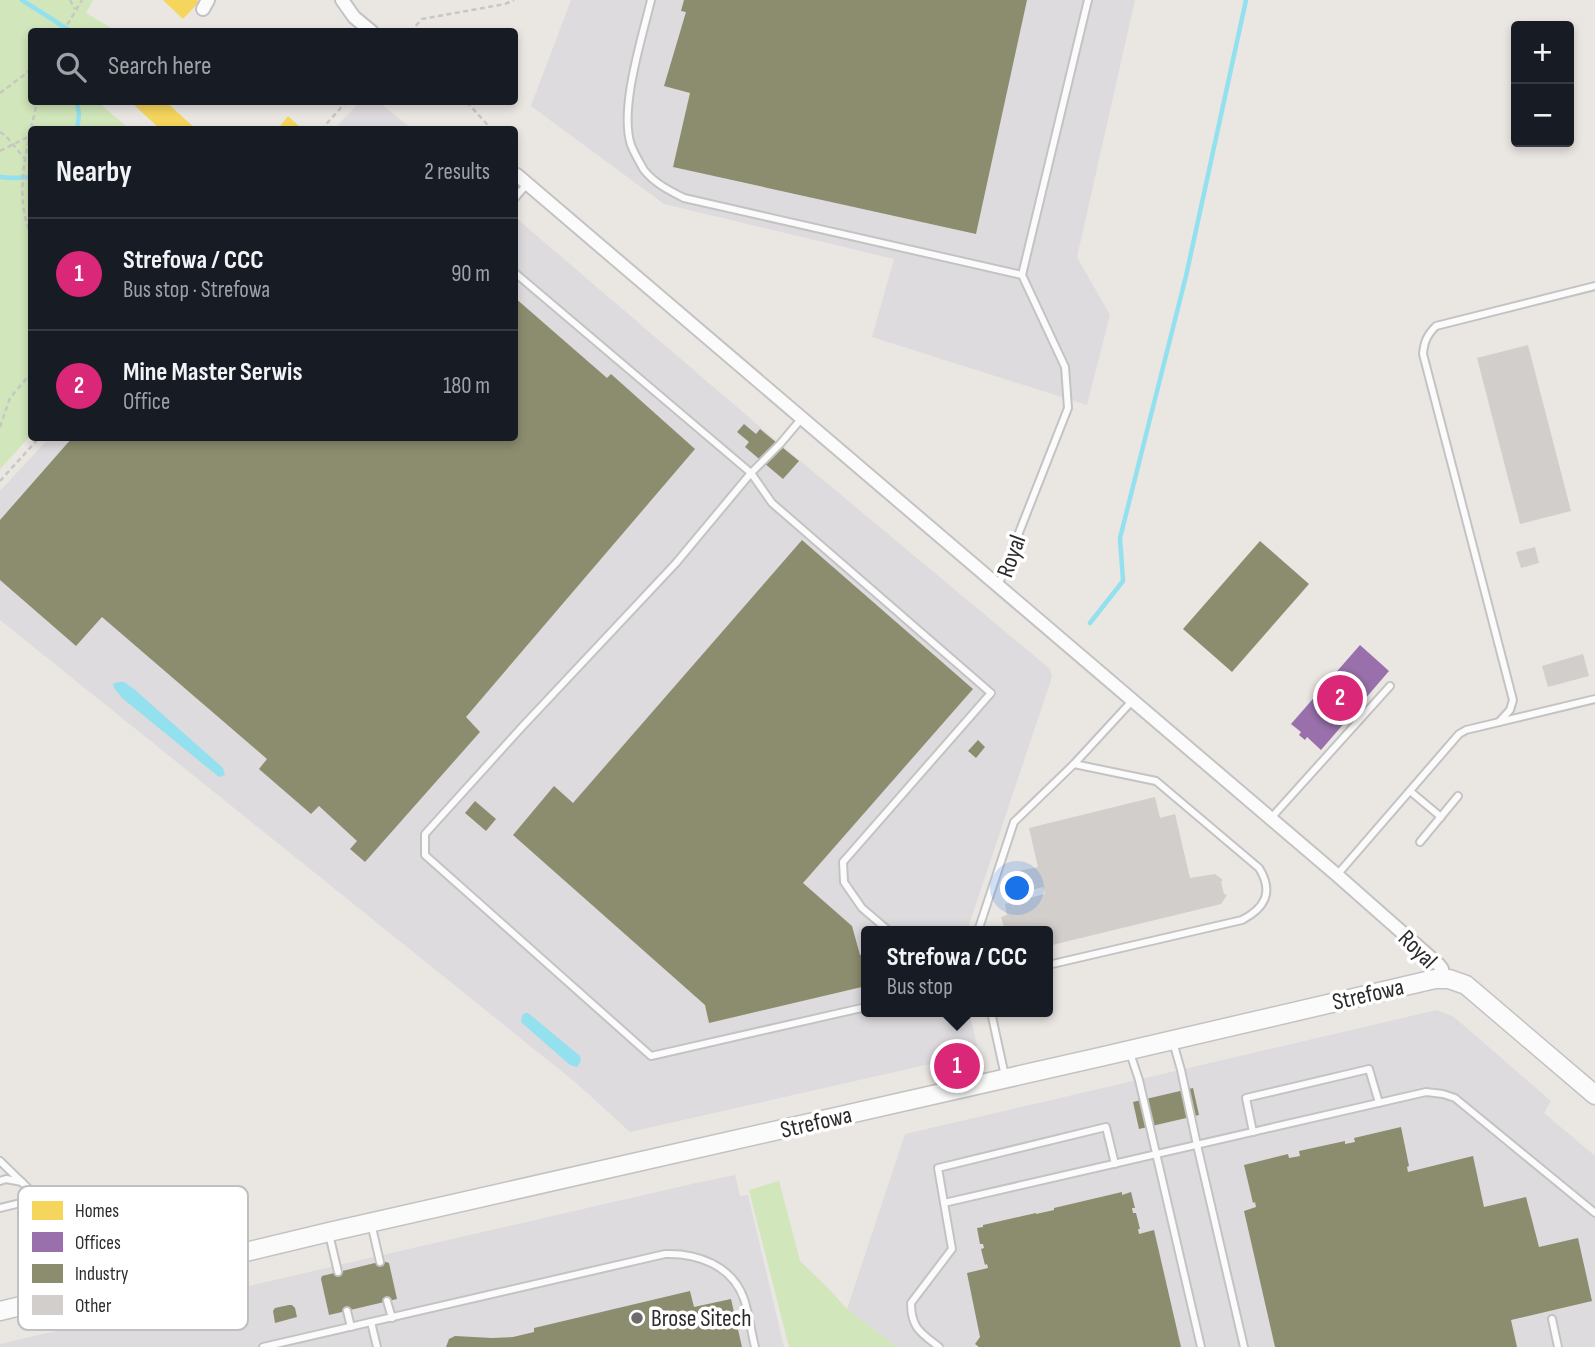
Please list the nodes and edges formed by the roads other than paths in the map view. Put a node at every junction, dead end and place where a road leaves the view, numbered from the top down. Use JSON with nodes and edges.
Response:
{"nodes":[{"id":1,"x":342,"y":0,"type":"edge"},
{"id":2,"x":651,"y":0,"type":"edge"},
{"id":3,"x":1088,"y":0,"type":"edge"},
{"id":4,"x":367,"y":28,"type":"edge"},
{"id":5,"x":522,"y":179,"type":"joint"},
{"id":6,"x":518,"y":189,"type":"edge"},
{"id":7,"x":518,"y":275,"type":"edge"},
{"id":8,"x":1022,"y":275,"type":"junction"},
{"id":9,"x":1595,"y":286,"type":"edge"},
{"id":10,"x":802,"y":418,"type":"junction"},
{"id":11,"x":751,"y":473,"type":"junction"},
{"id":12,"x":998,"y":586,"type":"junction"},
{"id":13,"x":1390,"y":685,"type":"dead end"},
{"id":14,"x":1595,"y":699,"type":"edge"},
{"id":15,"x":1133,"y":701,"type":"junction"},
{"id":16,"x":1500,"y":722,"type":"junction"},
{"id":17,"x":1074,"y":764,"type":"junction"},
{"id":18,"x":1410,"y":791,"type":"junction"},
{"id":19,"x":1458,"y":796,"type":"dead end"},
{"id":20,"x":1441,"y":817,"type":"junction"},
{"id":21,"x":1271,"y":818,"type":"junction"},
{"id":22,"x":1420,"y":842,"type":"dead end"},
{"id":23,"x":1337,"y":875,"type":"junction"},
{"id":24,"x":883,"y":926,"type":"edge"},
{"id":25,"x":980,"y":926,"type":"edge"},
{"id":26,"x":1053,"y":964,"type":"edge"},
{"id":27,"x":1443,"y":978,"type":"junction"},
{"id":28,"x":861,"y":1008,"type":"edge"},
{"id":29,"x":992,"y":1017,"type":"edge"},
{"id":30,"x":1172,"y":1040,"type":"junction"},
{"id":31,"x":1129,"y":1050,"type":"junction"},
{"id":32,"x":1005,"y":1078,"type":"junction"},
{"id":33,"x":1595,"y":1096,"type":"edge"},
{"id":34,"x":1379,"y":1103,"type":"junction"},
{"id":35,"x":1253,"y":1132,"type":"junction"},
{"id":36,"x":1197,"y":1145,"type":"junction"},
{"id":37,"x":1156,"y":1154,"type":"junction"},
{"id":38,"x":0,"y":1161,"type":"edge"},
{"id":39,"x":1115,"y":1164,"type":"junction"},
{"id":40,"x":0,"y":1181,"type":"edge"},
{"id":41,"x":22,"y":1182,"type":"junction"},
{"id":42,"x":26,"y":1186,"type":"edge"},
{"id":43,"x":944,"y":1203,"type":"junction"},
{"id":44,"x":18,"y":1204,"type":"edge"},
{"id":45,"x":0,"y":1208,"type":"edge"},
{"id":46,"x":1595,"y":1213,"type":"edge"},
{"id":47,"x":371,"y":1223,"type":"junction"},
{"id":48,"x":329,"y":1232,"type":"junction"},
{"id":49,"x":248,"y":1252,"type":"edge"},
{"id":50,"x":380,"y":1262,"type":"dead end"},
{"id":51,"x":338,"y":1272,"type":"dead end"},
{"id":52,"x":387,"y":1301,"type":"dead end"},
{"id":53,"x":18,"y":1307,"type":"edge"},
{"id":54,"x":0,"y":1311,"type":"edge"},
{"id":55,"x":347,"y":1311,"type":"dead end"},
{"id":56,"x":392,"y":1318,"type":"junction"},
{"id":57,"x":1552,"y":1319,"type":"dead end"},
{"id":58,"x":371,"y":1322,"type":"junction"},
{"id":59,"x":351,"y":1327,"type":"junction"},
{"id":60,"x":263,"y":1347,"type":"edge"},
{"id":61,"x":377,"y":1347,"type":"edge"},
{"id":62,"x":755,"y":1347,"type":"edge"},
{"id":63,"x":939,"y":1347,"type":"edge"},
{"id":64,"x":1201,"y":1347,"type":"edge"},
{"id":65,"x":1244,"y":1347,"type":"edge"},
{"id":66,"x":1558,"y":1347,"type":"edge"}],
"edges":[{"from":1,"to":4,"type":"street"},
{"from":2,"to":8,"type":"lane"},
{"from":3,"to":8,"type":"lane"},
{"from":5,"to":6,"type":"lane"},
{"from":5,"to":10,"type":"street"},
{"from":7,"to":11,"type":"lane"},
{"from":8,"to":12,"type":"lane","name":"Royal"},
{"from":9,"to":16,"type":"lane"},
{"from":10,"to":11,"type":"lane"},
{"from":10,"to":12,"type":"street"},
{"from":11,"to":24,"type":"lane"},
{"from":11,"to":28,"type":"lane"},
{"from":12,"to":15,"type":"street","name":"Royal"},
{"from":13,"to":21,"type":"lane"},
{"from":14,"to":16,"type":"lane"},
{"from":15,"to":17,"type":"lane"},
{"from":15,"to":21,"type":"street","name":"Royal"},
{"from":16,"to":18,"type":"lane"},
{"from":17,"to":25,"type":"lane"},
{"from":17,"to":26,"type":"lane"},
{"from":18,"to":20,"type":"lane"},
{"from":18,"to":23,"type":"lane"},
{"from":19,"to":20,"type":"lane"},
{"from":20,"to":22,"type":"lane"},
{"from":21,"to":23,"type":"street","name":"Royal"},
{"from":23,"to":27,"type":"street","name":"Royal"},
{"from":27,"to":30,"type":"street","name":"Strefowa"},
{"from":27,"to":33,"type":"street"},
{"from":29,"to":32,"type":"lane"},
{"from":30,"to":31,"type":"street","name":"Strefowa"},
{"from":30,"to":36,"type":"lane"},
{"from":31,"to":32,"type":"street","name":"Strefowa"},
{"from":31,"to":37,"type":"lane"},
{"from":32,"to":47,"type":"street","name":"Strefowa"},
{"from":34,"to":35,"type":"lane"},
{"from":34,"to":35,"type":"lane"},
{"from":34,"to":46,"type":"lane"},
{"from":35,"to":36,"type":"lane"},
{"from":36,"to":37,"type":"lane"},
{"from":36,"to":65,"type":"lane"},
{"from":37,"to":39,"type":"lane"},
{"from":37,"to":64,"type":"lane"},
{"from":38,"to":41,"type":"lane"},
{"from":39,"to":43,"type":"lane"},
{"from":39,"to":43,"type":"lane"},
{"from":40,"to":41,"type":"lane"},
{"from":41,"to":42,"type":"lane"},
{"from":43,"to":63,"type":"lane"},
{"from":44,"to":45,"type":"lane"},
{"from":47,"to":48,"type":"street","name":"Strefowa"},
{"from":47,"to":50,"type":"lane"},
{"from":48,"to":49,"type":"street","name":"Strefowa"},
{"from":48,"to":51,"type":"lane"},
{"from":52,"to":56,"type":"lane"},
{"from":53,"to":54,"type":"street","name":"Strefowa"},
{"from":55,"to":59,"type":"lane"},
{"from":56,"to":58,"type":"lane"},
{"from":56,"to":62,"type":"lane"},
{"from":57,"to":66,"type":"lane"},
{"from":58,"to":59,"type":"lane"},
{"from":58,"to":61,"type":"lane"},
{"from":59,"to":60,"type":"lane"}]}
